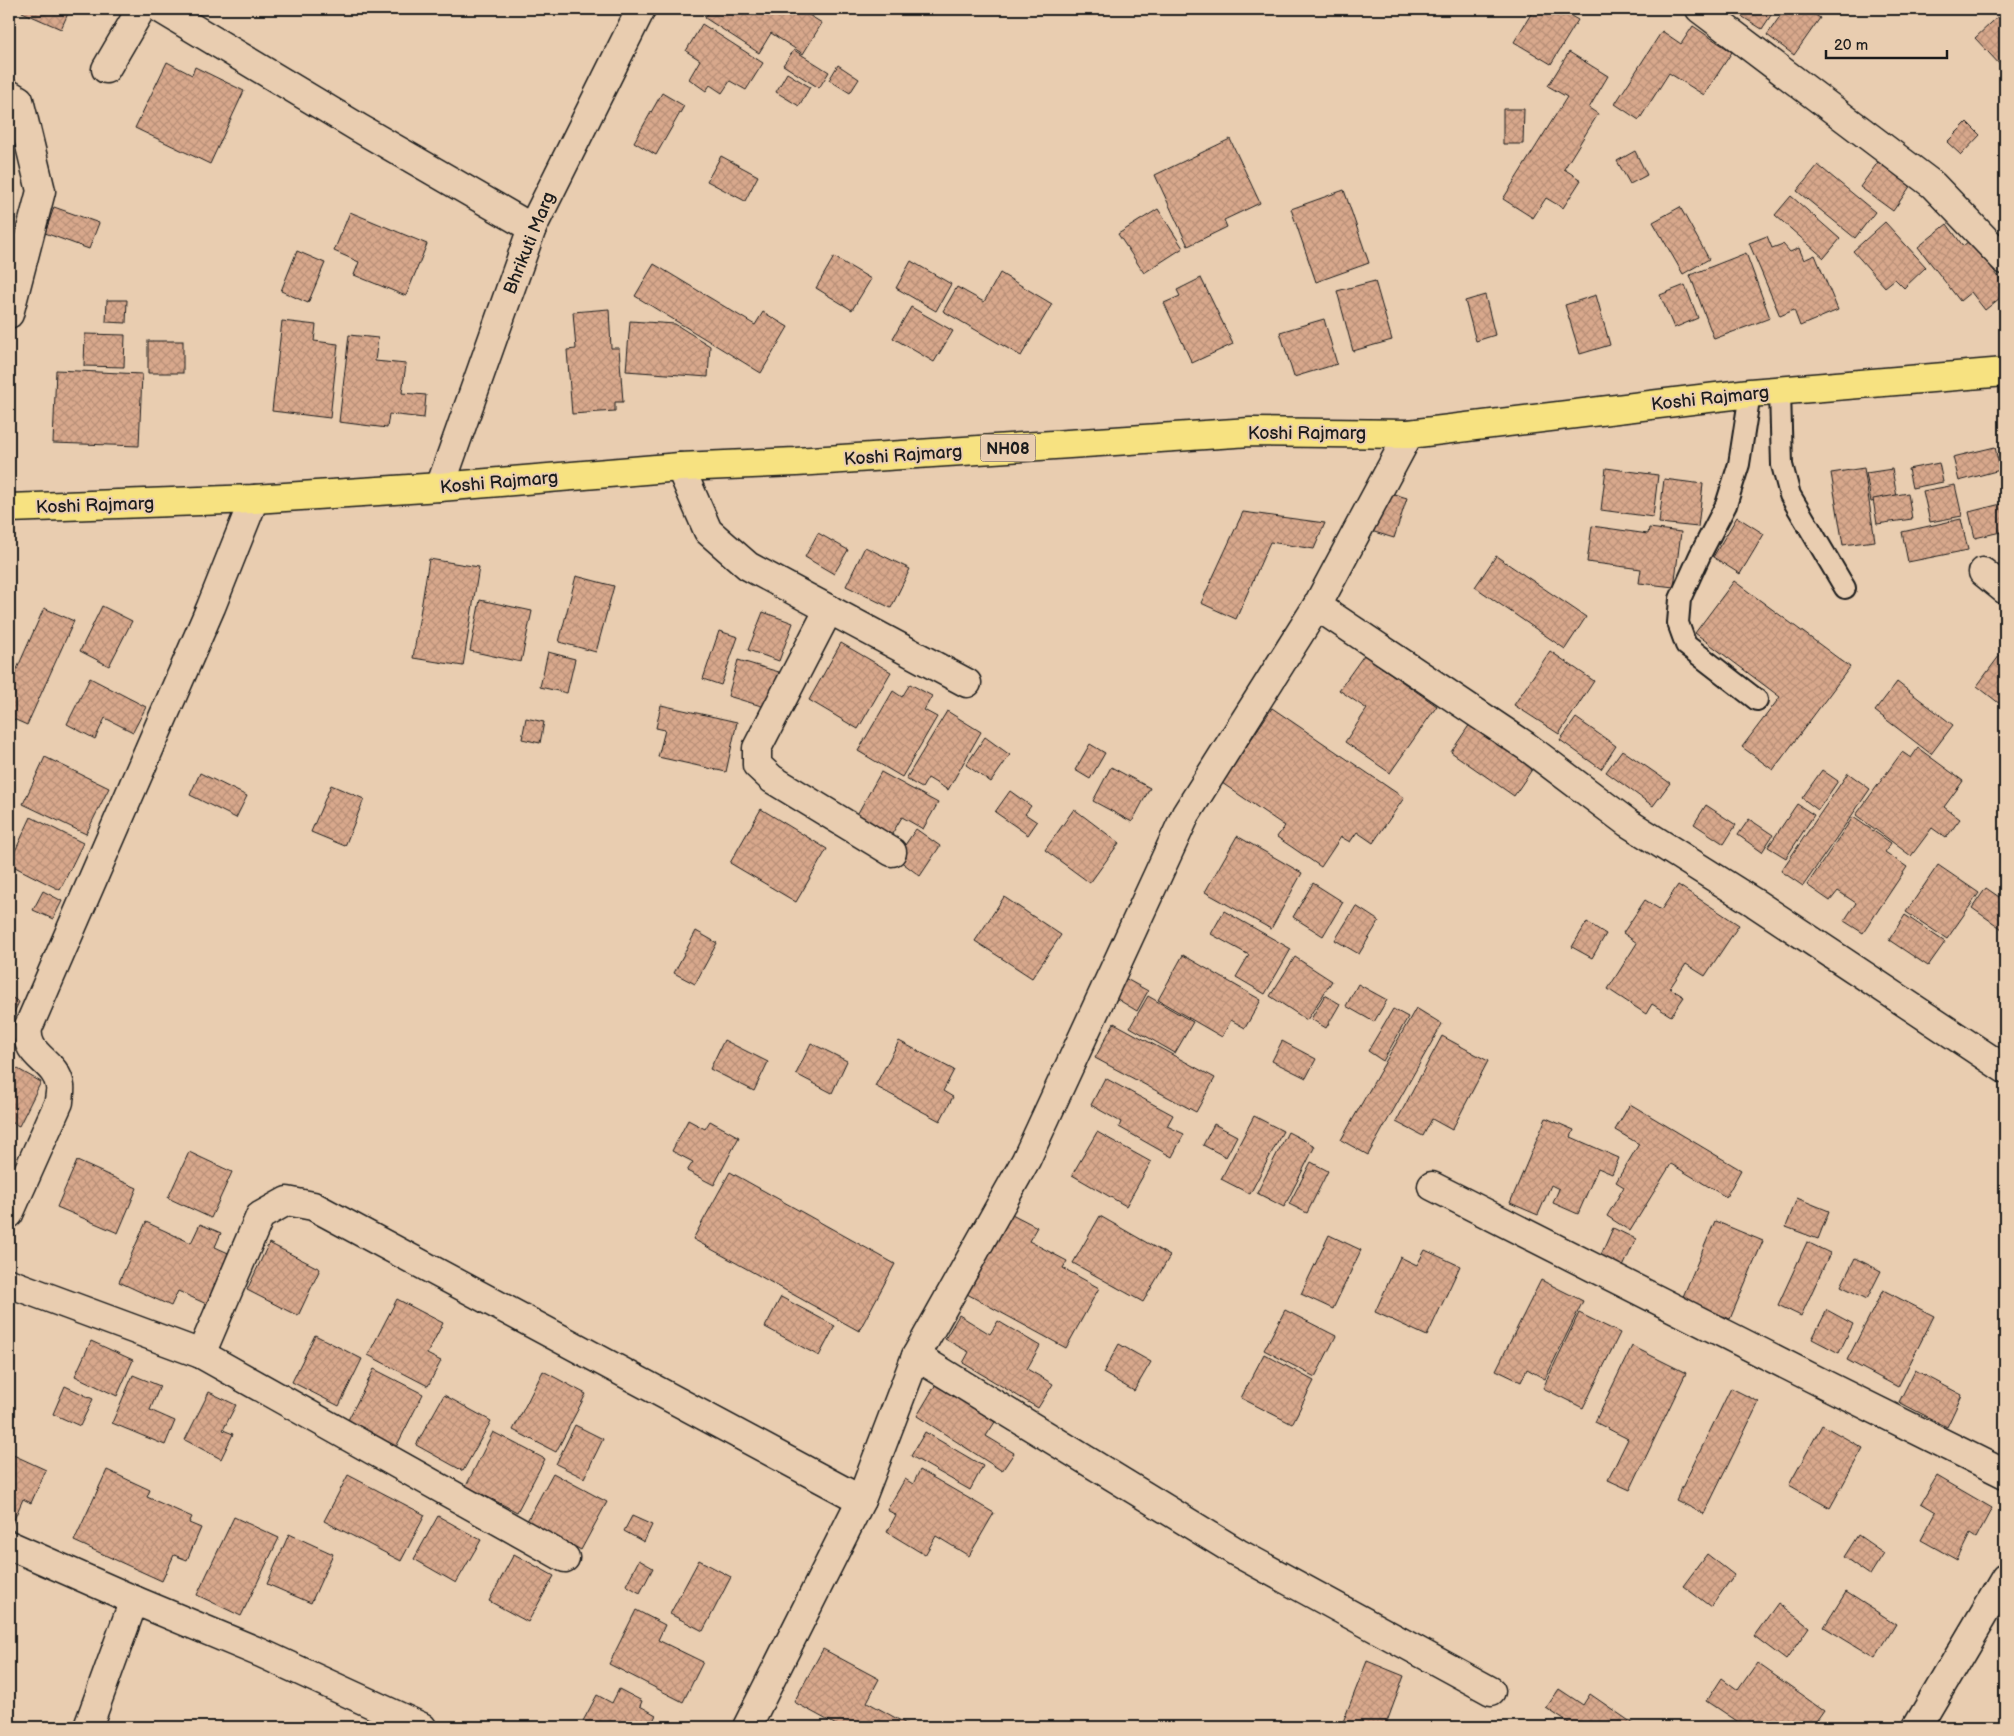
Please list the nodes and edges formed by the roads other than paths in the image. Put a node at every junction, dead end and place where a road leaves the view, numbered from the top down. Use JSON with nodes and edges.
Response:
{"nodes":[{"id":1,"x":141,"y":9,"type":"edge"},
{"id":2,"x":161,"y":9,"type":"edge"},
{"id":3,"x":641,"y":9,"type":"edge"},
{"id":4,"x":1700,"y":9,"type":"edge"},
{"id":5,"x":106,"y":69,"type":"dead end"},
{"id":6,"x":9,"y":94,"type":"edge"},
{"id":7,"x":532,"y":228,"type":"junction"},
{"id":8,"x":2005,"y":260,"type":"edge"},
{"id":9,"x":9,"y":314,"type":"edge"},
{"id":10,"x":2005,"y":372,"type":"edge"},
{"id":11,"x":1780,"y":390,"type":"junction"},
{"id":12,"x":1750,"y":393,"type":"junction"},
{"id":13,"x":1408,"y":434,"type":"junction"},
{"id":14,"x":680,"y":467,"type":"junction"},
{"id":15,"x":440,"y":487,"type":"junction"},
{"id":16,"x":254,"y":500,"type":"junction"},
{"id":17,"x":9,"y":508,"type":"edge"},
{"id":18,"x":1983,"y":572,"type":"dead end"},
{"id":19,"x":1845,"y":588,"type":"dead end"},
{"id":20,"x":2005,"y":590,"type":"edge"},
{"id":21,"x":1317,"y":606,"type":"junction"},
{"id":22,"x":829,"y":609,"type":"junction"},
{"id":23,"x":966,"y":683,"type":"dead end"},
{"id":24,"x":1757,"y":700,"type":"dead end"},
{"id":25,"x":892,"y":852,"type":"dead end"},
{"id":26,"x":2005,"y":1069,"type":"edge"},
{"id":27,"x":1432,"y":1186,"type":"dead end"},
{"id":28,"x":9,"y":1214,"type":"edge"},
{"id":29,"x":9,"y":1283,"type":"edge"},
{"id":30,"x":201,"y":1354,"type":"junction"},
{"id":31,"x":916,"y":1356,"type":"junction"},
{"id":32,"x":2005,"y":1474,"type":"edge"},
{"id":33,"x":861,"y":1500,"type":"junction"},
{"id":34,"x":9,"y":1545,"type":"edge"},
{"id":35,"x":565,"y":1558,"type":"dead end"},
{"id":36,"x":2005,"y":1578,"type":"edge"},
{"id":37,"x":134,"y":1600,"type":"junction"},
{"id":38,"x":1490,"y":1691,"type":"dead end"},
{"id":39,"x":88,"y":1727,"type":"edge"},
{"id":40,"x":422,"y":1727,"type":"edge"},
{"id":41,"x":747,"y":1727,"type":"edge"},
{"id":42,"x":1917,"y":1727,"type":"edge"}],
"edges":[{"from":1,"to":5,"type":"street"},
{"from":2,"to":7,"type":"street"},
{"from":3,"to":7,"type":"street","name":"Bhrikuti Marg"},
{"from":4,"to":8,"type":"street"},
{"from":6,"to":9,"type":"street"},
{"from":7,"to":15,"type":"street","name":"Bhrikuti Marg"},
{"from":10,"to":11,"type":"main road","name":"Koshi Rajmarg","number":"NH08"},
{"from":11,"to":12,"type":"main road","name":"Koshi Rajmarg","number":"NH08"},
{"from":11,"to":19,"type":"lane"},
{"from":12,"to":13,"type":"main road","name":"Koshi Rajmarg","number":"NH08"},
{"from":12,"to":24,"type":"lane"},
{"from":13,"to":14,"type":"main road","name":"Koshi Rajmarg","number":"NH08"},
{"from":13,"to":21,"type":"street"},
{"from":14,"to":15,"type":"main road","name":"Koshi Rajmarg","number":"NH08"},
{"from":14,"to":22,"type":"street"},
{"from":15,"to":16,"type":"main road","name":"Koshi Rajmarg","number":"NH08"},
{"from":16,"to":17,"type":"main road","name":"Koshi Rajmarg","number":"NH08"},
{"from":16,"to":28,"type":"street"},
{"from":18,"to":20,"type":"street"},
{"from":21,"to":26,"type":"street"},
{"from":21,"to":31,"type":"street"},
{"from":22,"to":23,"type":"street"},
{"from":22,"to":25,"type":"street"},
{"from":27,"to":32,"type":"street"},
{"from":29,"to":30,"type":"street"},
{"from":30,"to":33,"type":"street"},
{"from":30,"to":35,"type":"street"},
{"from":31,"to":33,"type":"street"},
{"from":31,"to":38,"type":"street"},
{"from":33,"to":41,"type":"street"},
{"from":34,"to":37,"type":"street"},
{"from":36,"to":42,"type":"street"},
{"from":37,"to":39,"type":"street"},
{"from":37,"to":40,"type":"street"}]}
